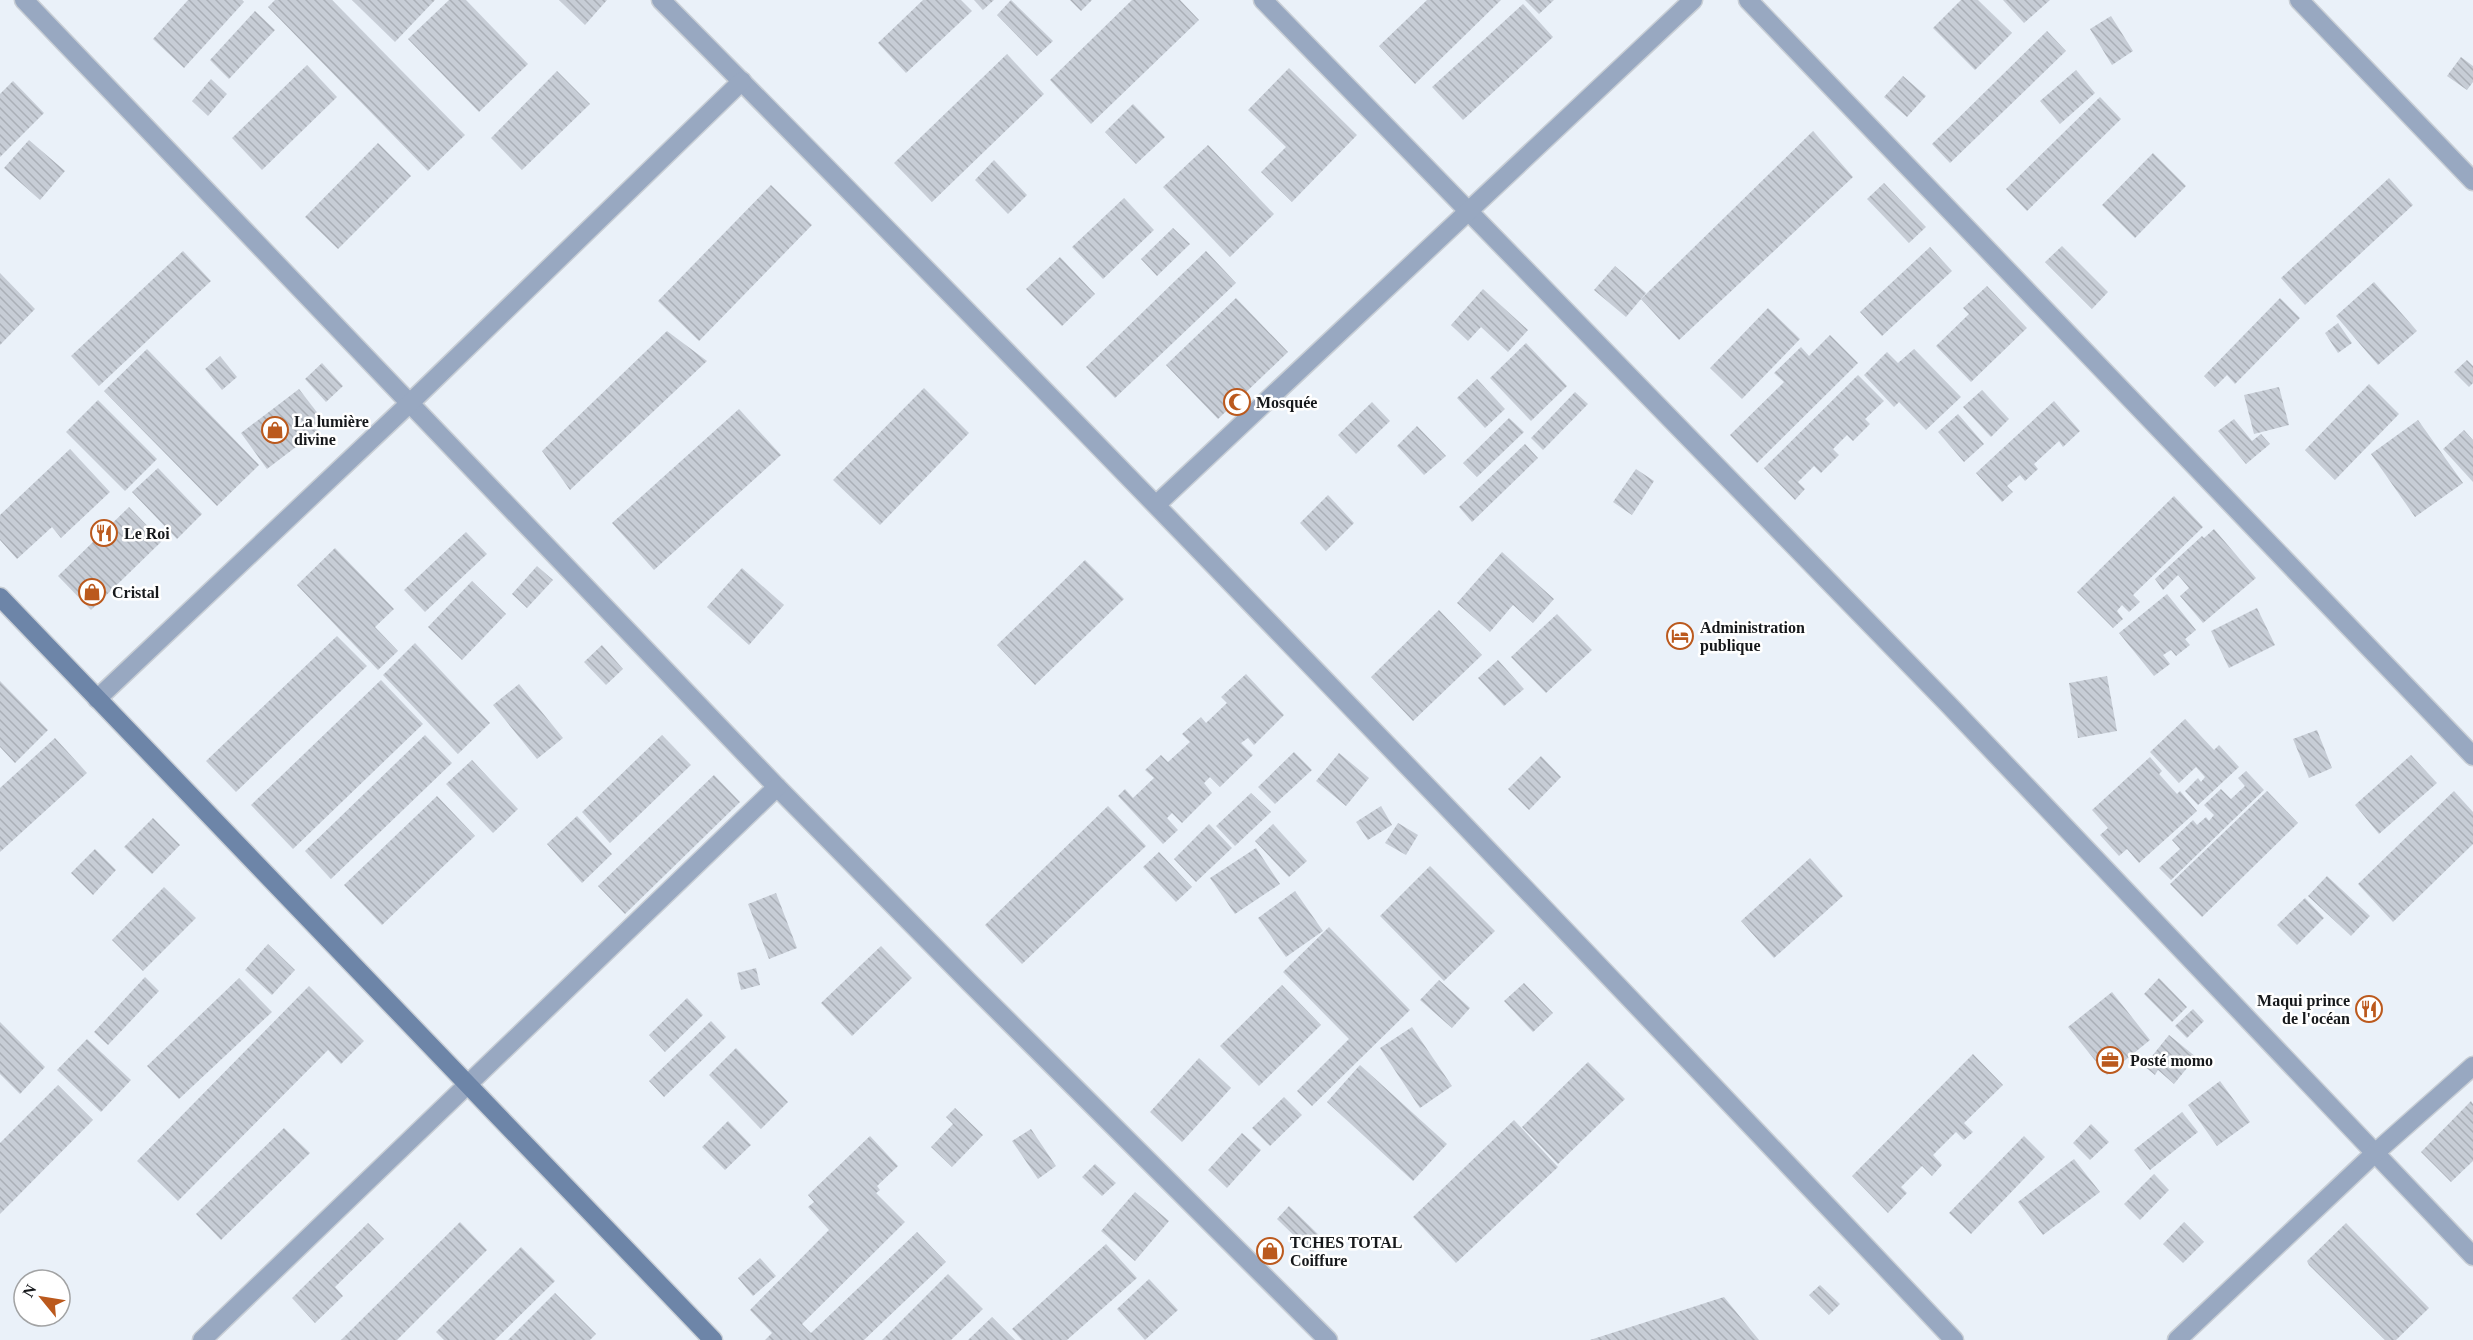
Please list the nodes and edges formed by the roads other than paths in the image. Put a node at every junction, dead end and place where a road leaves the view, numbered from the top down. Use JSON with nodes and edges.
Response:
{"nodes":[{"id":1,"x":24,"y":0,"type":"edge"},
{"id":2,"x":661,"y":0,"type":"edge"},
{"id":3,"x":1263,"y":0,"type":"edge"},
{"id":4,"x":1693,"y":0,"type":"edge"},
{"id":5,"x":1748,"y":0,"type":"edge"},
{"id":6,"x":2299,"y":0,"type":"edge"},
{"id":7,"x":742,"y":81,"type":"junction"},
{"id":8,"x":2473,"y":181,"type":"edge"},
{"id":9,"x":1468,"y":211,"type":"junction"},
{"id":10,"x":411,"y":402,"type":"junction"},
{"id":11,"x":1157,"y":504,"type":"junction"},
{"id":12,"x":0,"y":597,"type":"edge"},
{"id":13,"x":97,"y":699,"type":"junction"},
{"id":14,"x":2473,"y":756,"type":"edge"},
{"id":15,"x":777,"y":787,"type":"junction"},
{"id":16,"x":2473,"y":1066,"type":"edge"},
{"id":17,"x":468,"y":1085,"type":"junction"},
{"id":18,"x":2374,"y":1153,"type":"junction"},
{"id":19,"x":2473,"y":1256,"type":"edge"},
{"id":20,"x":202,"y":1340,"type":"edge"},
{"id":21,"x":713,"y":1340,"type":"edge"},
{"id":22,"x":1328,"y":1340,"type":"edge"},
{"id":23,"x":1953,"y":1340,"type":"edge"},
{"id":24,"x":2177,"y":1340,"type":"edge"}],
"edges":[{"from":1,"to":10,"type":"street"},
{"from":2,"to":7,"type":"street"},
{"from":3,"to":9,"type":"street"},
{"from":4,"to":9,"type":"street"},
{"from":5,"to":14,"type":"street"},
{"from":6,"to":8,"type":"street"},
{"from":7,"to":10,"type":"street"},
{"from":7,"to":11,"type":"street"},
{"from":9,"to":11,"type":"street"},
{"from":9,"to":18,"type":"street"},
{"from":10,"to":13,"type":"street"},
{"from":10,"to":15,"type":"street"},
{"from":11,"to":23,"type":"street"},
{"from":12,"to":13,"type":"street"},
{"from":13,"to":17,"type":"street"},
{"from":15,"to":17,"type":"street"},
{"from":15,"to":22,"type":"street"},
{"from":16,"to":18,"type":"street"},
{"from":17,"to":20,"type":"street"},
{"from":17,"to":21,"type":"street"},
{"from":18,"to":19,"type":"street"},
{"from":18,"to":24,"type":"street"}]}
